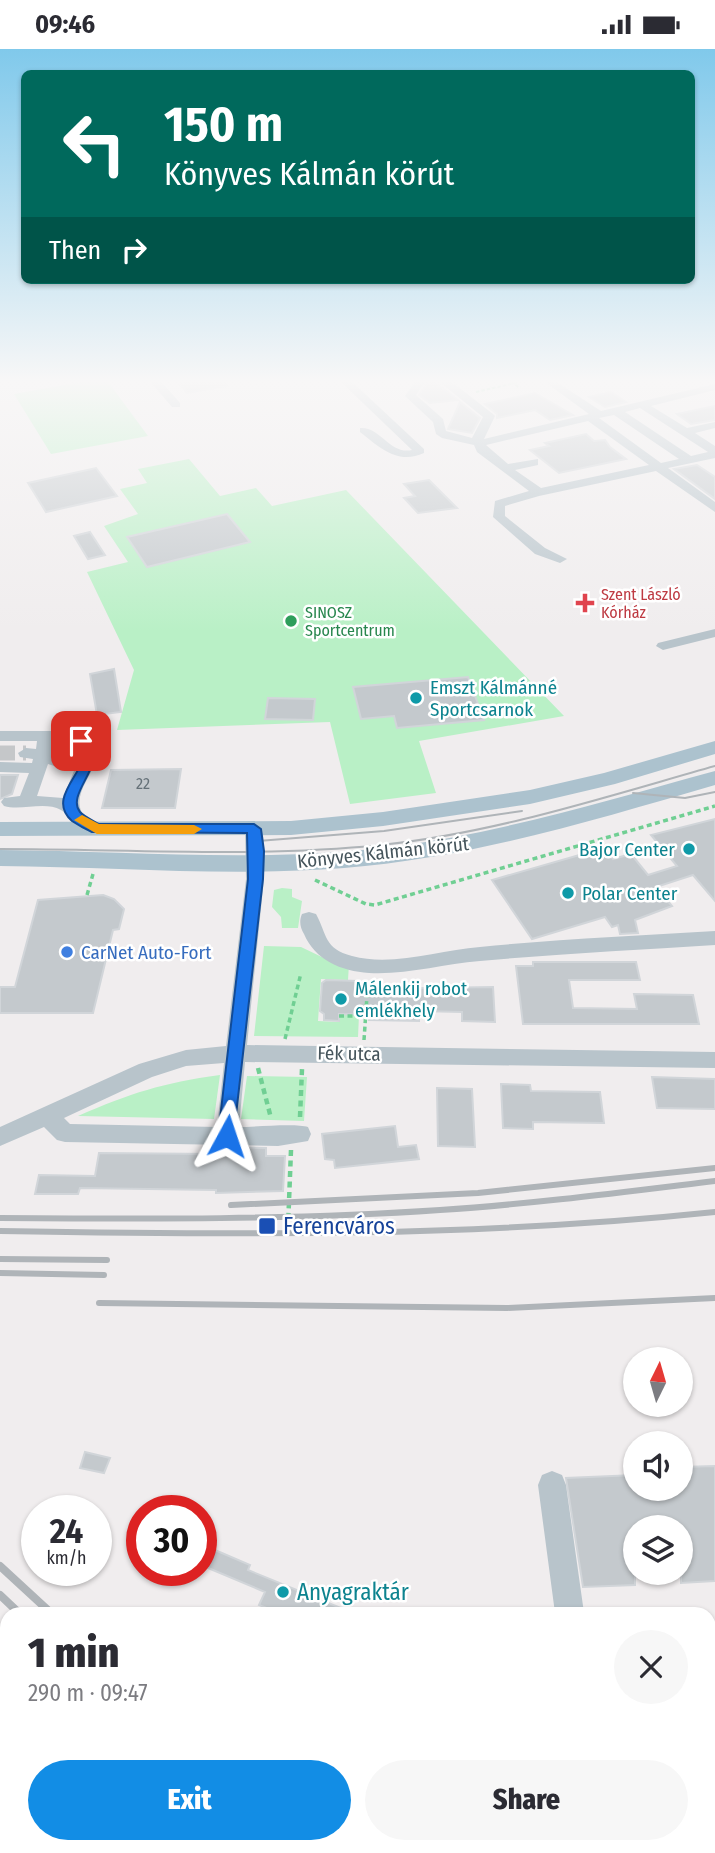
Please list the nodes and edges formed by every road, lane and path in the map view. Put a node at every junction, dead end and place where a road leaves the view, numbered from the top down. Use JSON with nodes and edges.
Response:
{"nodes":[{"id":1,"x":499,"y":463,"type":"edge"},
{"id":2,"x":528,"y":463,"type":"edge"},
{"id":3,"x":655,"y":463,"type":"edge"},
{"id":4,"x":676,"y":463,"type":"edge"},
{"id":5,"x":660,"y":467,"type":"junction"},
{"id":6,"x":506,"y":468,"type":"junction"},
{"id":7,"x":538,"y":492,"type":"junction"},
{"id":8,"x":715,"y":508,"type":"edge"},
{"id":9,"x":560,"y":559,"type":"dead end"},
{"id":10,"x":715,"y":633,"type":"edge"},
{"id":11,"x":663,"y":646,"type":"dead end"},
{"id":12,"x":0,"y":736,"type":"edge"},
{"id":13,"x":46,"y":736,"type":"junction"},
{"id":14,"x":715,"y":747,"type":"edge"},
{"id":15,"x":35,"y":759,"type":"junction"},
{"id":16,"x":64,"y":764,"type":"dead end"},
{"id":17,"x":0,"y":767,"type":"edge"},
{"id":18,"x":715,"y":778,"type":"edge"},
{"id":19,"x":715,"y":806,"type":"edge"},
{"id":20,"x":71,"y":808,"type":"junction"},
{"id":21,"x":0,"y":829,"type":"edge"},
{"id":22,"x":97,"y":829,"type":"junction"},
{"id":23,"x":254,"y":829,"type":"junction"},
{"id":24,"x":0,"y":858,"type":"edge"},
{"id":25,"x":256,"y":862,"type":"junction"},
{"id":26,"x":307,"y":879,"type":"dead end"},
{"id":27,"x":91,"y":880,"type":"dead end"},
{"id":28,"x":87,"y":895,"type":"dead end"},
{"id":29,"x":309,"y":919,"type":"dead end"},
{"id":30,"x":715,"y":927,"type":"edge"},
{"id":31,"x":671,"y":929,"type":"dead end"},
{"id":32,"x":715,"y":938,"type":"edge"},
{"id":33,"x":369,"y":965,"type":"junction"},
{"id":34,"x":301,"y":973,"type":"dead end"},
{"id":35,"x":339,"y":1016,"type":"dead end"},
{"id":36,"x":365,"y":1016,"type":"junction"},
{"id":37,"x":289,"y":1031,"type":"dead end"},
{"id":38,"x":257,"y":1053,"type":"junction"},
{"id":39,"x":303,"y":1053,"type":"junction"},
{"id":40,"x":364,"y":1053,"type":"junction"},
{"id":41,"x":234,"y":1054,"type":"junction"},
{"id":42,"x":715,"y":1060,"type":"edge"},
{"id":43,"x":46,"y":1115,"type":"junction"},
{"id":44,"x":290,"y":1135,"type":"junction"},
{"id":45,"x":227,"y":1136,"type":"junction"},
{"id":46,"x":0,"y":1137,"type":"edge"},
{"id":47,"x":292,"y":1226,"type":"dead end"},
{"id":48,"x":552,"y":1485,"type":"dead end"},
{"id":49,"x":569,"y":1607,"type":"edge"}],
"edges":[{"from":1,"to":6,"type":"street"},
{"from":2,"to":6,"type":"street"},
{"from":3,"to":5,"type":"street"},
{"from":4,"to":5,"type":"street"},
{"from":5,"to":7,"type":"street"},
{"from":5,"to":8,"type":"street"},
{"from":6,"to":7,"type":"street"},
{"from":7,"to":9,"type":"street"},
{"from":10,"to":11,"type":"street"},
{"from":12,"to":13,"type":"street"},
{"from":13,"to":15,"type":"street"},
{"from":13,"to":20,"type":"street"},
{"from":14,"to":23,"type":"main road","name":"Könyves Kálmán körút"},
{"from":15,"to":16,"type":"street"},
{"from":15,"to":17,"type":"street"},
{"from":15,"to":20,"type":"street"},
{"from":18,"to":25,"type":"main road","name":"Könyves Kálmán körút"},
{"from":19,"to":26,"type":"path"},
{"from":20,"to":22,"type":"street"},
{"from":21,"to":22,"type":"main road","name":"Könyves Kálmán körút"},
{"from":22,"to":23,"type":"main road","name":"Könyves Kálmán körút"},
{"from":23,"to":25,"type":"street"},
{"from":24,"to":25,"type":"main road","name":"Könyves Kálmán körút"},
{"from":25,"to":41,"type":"street"},
{"from":27,"to":28,"type":"path"},
{"from":29,"to":33,"type":"street"},
{"from":30,"to":31,"type":"street"},
{"from":32,"to":33,"type":"street"},
{"from":33,"to":36,"type":"path"},
{"from":34,"to":37,"type":"path"},
{"from":35,"to":36,"type":"path"},
{"from":36,"to":40,"type":"path"},
{"from":38,"to":39,"type":"street","name":"Fék utca"},
{"from":38,"to":41,"type":"street","name":"Fék utca"},
{"from":38,"to":44,"type":"path"},
{"from":39,"to":40,"type":"street","name":"Fék utca"},
{"from":39,"to":44,"type":"path"},
{"from":40,"to":42,"type":"street","name":"Fék utca"},
{"from":41,"to":43,"type":"street","name":"Fék utca"},
{"from":41,"to":45,"type":"street"},
{"from":43,"to":45,"type":"street"},
{"from":43,"to":46,"type":"street","name":"Fék utca"},
{"from":44,"to":45,"type":"street"},
{"from":44,"to":47,"type":"path"},
{"from":48,"to":49,"type":"street"}]}
